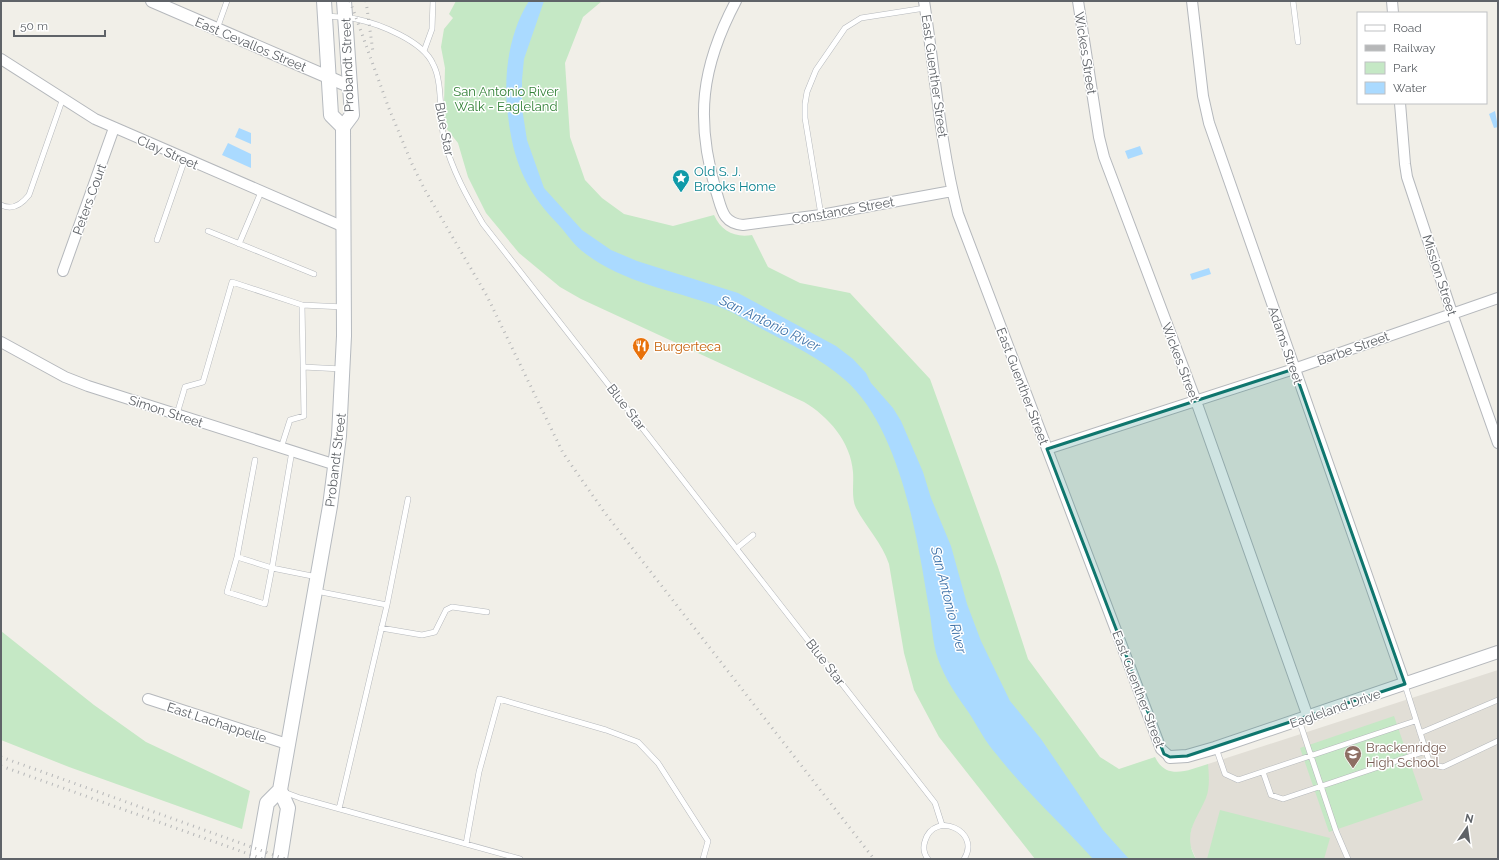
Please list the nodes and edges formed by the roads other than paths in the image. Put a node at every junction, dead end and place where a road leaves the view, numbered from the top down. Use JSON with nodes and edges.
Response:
{"nodes":[{"id":1,"x":152,"y":1,"type":"edge"},
{"id":2,"x":228,"y":1,"type":"edge"},
{"id":3,"x":324,"y":1,"type":"edge"},
{"id":4,"x":344,"y":1,"type":"edge"},
{"id":5,"x":433,"y":1,"type":"edge"},
{"id":6,"x":736,"y":1,"type":"edge"},
{"id":7,"x":1078,"y":1,"type":"edge"},
{"id":8,"x":1192,"y":1,"type":"edge"},
{"id":9,"x":1293,"y":1,"type":"edge"},
{"id":10,"x":1392,"y":1,"type":"edge"},
{"id":11,"x":924,"y":5,"type":"edge"},
{"id":12,"x":1393,"y":12,"type":"edge"},
{"id":13,"x":325,"y":16,"type":"junction"},
{"id":14,"x":346,"y":18,"type":"junction"},
{"id":15,"x":217,"y":29,"type":"junction"},
{"id":16,"x":1298,"y":42,"type":"dead end"},
{"id":17,"x":424,"y":51,"type":"junction"},
{"id":18,"x":1,"y":59,"type":"edge"},
{"id":19,"x":329,"y":78,"type":"junction"},
{"id":20,"x":351,"y":87,"type":"junction"},
{"id":21,"x":63,"y":98,"type":"junction"},
{"id":22,"x":1400,"y":104,"type":"edge"},
{"id":23,"x":342,"y":126,"type":"junction"},
{"id":24,"x":114,"y":128,"type":"junction"},
{"id":25,"x":185,"y":159,"type":"junction"},
{"id":26,"x":952,"y":191,"type":"junction"},
{"id":27,"x":261,"y":192,"type":"junction"},
{"id":28,"x":1,"y":205,"type":"edge"},
{"id":29,"x":821,"y":215,"type":"junction"},
{"id":30,"x":344,"y":228,"type":"junction"},
{"id":31,"x":208,"y":231,"type":"dead end"},
{"id":32,"x":157,"y":240,"type":"dead end"},
{"id":33,"x":239,"y":244,"type":"junction"},
{"id":34,"x":63,"y":271,"type":"dead end"},
{"id":35,"x":314,"y":274,"type":"dead end"},
{"id":36,"x":1498,"y":298,"type":"edge"},
{"id":37,"x":302,"y":305,"type":"junction"},
{"id":38,"x":345,"y":307,"type":"junction"},
{"id":39,"x":1452,"y":313,"type":"junction"},
{"id":40,"x":1,"y":342,"type":"edge"},
{"id":41,"x":303,"y":367,"type":"junction"},
{"id":42,"x":343,"y":369,"type":"junction"},
{"id":43,"x":1294,"y":369,"type":"junction"},
{"id":44,"x":1196,"y":401,"type":"junction"},
{"id":45,"x":177,"y":414,"type":"junction"},
{"id":46,"x":1498,"y":443,"type":"edge"},
{"id":47,"x":281,"y":448,"type":"junction"},
{"id":48,"x":1047,"y":449,"type":"junction"},
{"id":49,"x":292,"y":451,"type":"junction"},
{"id":50,"x":256,"y":460,"type":"dead end"},
{"id":51,"x":336,"y":465,"type":"junction"},
{"id":52,"x":408,"y":499,"type":"dead end"},
{"id":53,"x":752,"y":535,"type":"dead end"},
{"id":54,"x":737,"y":548,"type":"junction"},
{"id":55,"x":236,"y":556,"type":"junction"},
{"id":56,"x":272,"y":568,"type":"junction"},
{"id":57,"x":317,"y":584,"type":"junction"},
{"id":58,"x":387,"y":604,"type":"junction"},
{"id":59,"x":487,"y":612,"type":"dead end"},
{"id":60,"x":382,"y":628,"type":"junction"},
{"id":61,"x":1498,"y":652,"type":"edge"},
{"id":62,"x":1404,"y":684,"type":"junction"},
{"id":63,"x":148,"y":699,"type":"dead end"},
{"id":64,"x":1498,"y":700,"type":"edge"},
{"id":65,"x":1303,"y":718,"type":"junction"},
{"id":66,"x":1415,"y":721,"type":"junction"},
{"id":67,"x":1420,"y":733,"type":"junction"},
{"id":68,"x":1498,"y":741,"type":"edge"},
{"id":69,"x":287,"y":744,"type":"junction"},
{"id":70,"x":1215,"y":748,"type":"junction"},
{"id":71,"x":1426,"y":751,"type":"junction"},
{"id":72,"x":1311,"y":756,"type":"junction"},
{"id":73,"x":1170,"y":757,"type":"joint"},
{"id":74,"x":1263,"y":772,"type":"junction"},
{"id":75,"x":1321,"y":786,"type":"junction"},
{"id":76,"x":280,"y":790,"type":"junction"},
{"id":77,"x":339,"y":809,"type":"junction"},
{"id":78,"x":942,"y":825,"type":"junction"},
{"id":79,"x":466,"y":844,"type":"junction"},
{"id":80,"x":257,"y":859,"type":"edge"},
{"id":81,"x":280,"y":859,"type":"edge"},
{"id":82,"x":520,"y":859,"type":"edge"},
{"id":83,"x":703,"y":859,"type":"edge"},
{"id":84,"x":928,"y":859,"type":"edge"},
{"id":85,"x":964,"y":859,"type":"edge"},
{"id":86,"x":1348,"y":859,"type":"edge"}],
"edges":[{"from":1,"to":15,"type":"street","name":"East Cevallos Street"},
{"from":2,"to":15,"type":"lane"},
{"from":3,"to":13,"type":"main road","name":"Probandt Street"},
{"from":4,"to":14,"type":"main road","name":"Probandt Street"},
{"from":5,"to":17,"type":"lane"},
{"from":6,"to":29,"type":"street","name":"Constance Street"},
{"from":7,"to":44,"type":"street","name":"Wickes Street"},
{"from":8,"to":43,"type":"street","name":"Adams Street"},
{"from":9,"to":16,"type":"lane"},
{"from":10,"to":12,"type":"street"},
{"from":11,"to":26,"type":"street","name":"East Guenther Street"},
{"from":11,"to":29,"type":"lane"},
{"from":13,"to":14,"type":"lane","name":"Blue Star"},
{"from":13,"to":19,"type":"main road","name":"Probandt Street"},
{"from":14,"to":17,"type":"lane","name":"Blue Star"},
{"from":14,"to":20,"type":"main road","name":"Probandt Street"},
{"from":15,"to":19,"type":"street","name":"East Cevallos Street"},
{"from":17,"to":54,"type":"lane","name":"Blue Star"},
{"from":18,"to":21,"type":"street","name":"Clay Street"},
{"from":19,"to":20,"type":"street","name":"East Cevallos Street"},
{"from":19,"to":23,"type":"main road","name":"Probandt Street"},
{"from":20,"to":23,"type":"main road","name":"Probandt Street"},
{"from":21,"to":24,"type":"street","name":"Clay Street"},
{"from":21,"to":28,"type":"lane"},
{"from":22,"to":39,"type":"street","name":"Mission Street"},
{"from":23,"to":30,"type":"main road","name":"Probandt Street"},
{"from":24,"to":25,"type":"street","name":"Clay Street"},
{"from":24,"to":34,"type":"street","name":"Peters Court"},
{"from":25,"to":27,"type":"street","name":"Clay Street"},
{"from":25,"to":32,"type":"lane"},
{"from":26,"to":29,"type":"street","name":"Constance Street"},
{"from":26,"to":48,"type":"street","name":"East Guenther Street"},
{"from":27,"to":30,"type":"street","name":"Clay Street"},
{"from":27,"to":33,"type":"lane"},
{"from":30,"to":38,"type":"main road","name":"Probandt Street"},
{"from":31,"to":33,"type":"lane"},
{"from":33,"to":35,"type":"lane"},
{"from":36,"to":39,"type":"street","name":"Barbe Street"},
{"from":37,"to":38,"type":"lane"},
{"from":37,"to":41,"type":"lane"},
{"from":37,"to":45,"type":"lane"},
{"from":38,"to":42,"type":"main road","name":"Probandt Street"},
{"from":39,"to":43,"type":"street","name":"Barbe Street"},
{"from":39,"to":46,"type":"street","name":"Mission Street"},
{"from":40,"to":45,"type":"street","name":"Simon Street"},
{"from":41,"to":42,"type":"lane"},
{"from":41,"to":47,"type":"lane"},
{"from":42,"to":51,"type":"main road","name":"Probandt Street"},
{"from":43,"to":44,"type":"street","name":"Barbe Street"},
{"from":43,"to":62,"type":"street","name":"Adams Street"},
{"from":44,"to":48,"type":"street","name":"Barbe Street"},
{"from":44,"to":65,"type":"street","name":"Wickes Street"},
{"from":45,"to":47,"type":"street","name":"Simon Street"},
{"from":47,"to":49,"type":"street","name":"Simon Street"},
{"from":48,"to":73,"type":"street","name":"East Guenther Street"},
{"from":49,"to":51,"type":"street","name":"Simon Street"},
{"from":49,"to":56,"type":"lane"},
{"from":50,"to":55,"type":"lane"},
{"from":51,"to":57,"type":"main road","name":"Probandt Street"},
{"from":52,"to":58,"type":"lane"},
{"from":53,"to":54,"type":"lane"},
{"from":54,"to":78,"type":"lane","name":"Blue Star"},
{"from":55,"to":56,"type":"lane"},
{"from":55,"to":56,"type":"lane"},
{"from":56,"to":57,"type":"lane"},
{"from":57,"to":58,"type":"lane"},
{"from":57,"to":69,"type":"main road","name":"Probandt Street"},
{"from":58,"to":60,"type":"lane"},
{"from":59,"to":60,"type":"lane"},
{"from":60,"to":77,"type":"lane"},
{"from":61,"to":62,"type":"street","name":"Eagleland Drive"},
{"from":62,"to":65,"type":"street","name":"Eagleland Drive"},
{"from":62,"to":66,"type":"lane"},
{"from":63,"to":69,"type":"street","name":"East Lachappelle"},
{"from":64,"to":67,"type":"lane"},
{"from":65,"to":70,"type":"street","name":"Eagleland Drive"},
{"from":65,"to":72,"type":"lane"},
{"from":66,"to":67,"type":"lane"},
{"from":66,"to":72,"type":"lane"},
{"from":67,"to":71,"type":"lane"},
{"from":68,"to":71,"type":"lane"},
{"from":69,"to":76,"type":"main road","name":"Probandt Street"},
{"from":70,"to":73,"type":"street","name":"Eagleland Drive"},
{"from":70,"to":74,"type":"lane"},
{"from":71,"to":75,"type":"lane"},
{"from":72,"to":74,"type":"lane"},
{"from":72,"to":75,"type":"lane"},
{"from":74,"to":75,"type":"lane"},
{"from":75,"to":86,"type":"lane"},
{"from":76,"to":77,"type":"lane"},
{"from":76,"to":80,"type":"main road"},
{"from":76,"to":81,"type":"main road"},
{"from":77,"to":79,"type":"lane"},
{"from":78,"to":84,"type":"lane"},
{"from":78,"to":85,"type":"lane"},
{"from":79,"to":82,"type":"lane"},
{"from":79,"to":83,"type":"lane"}]}
